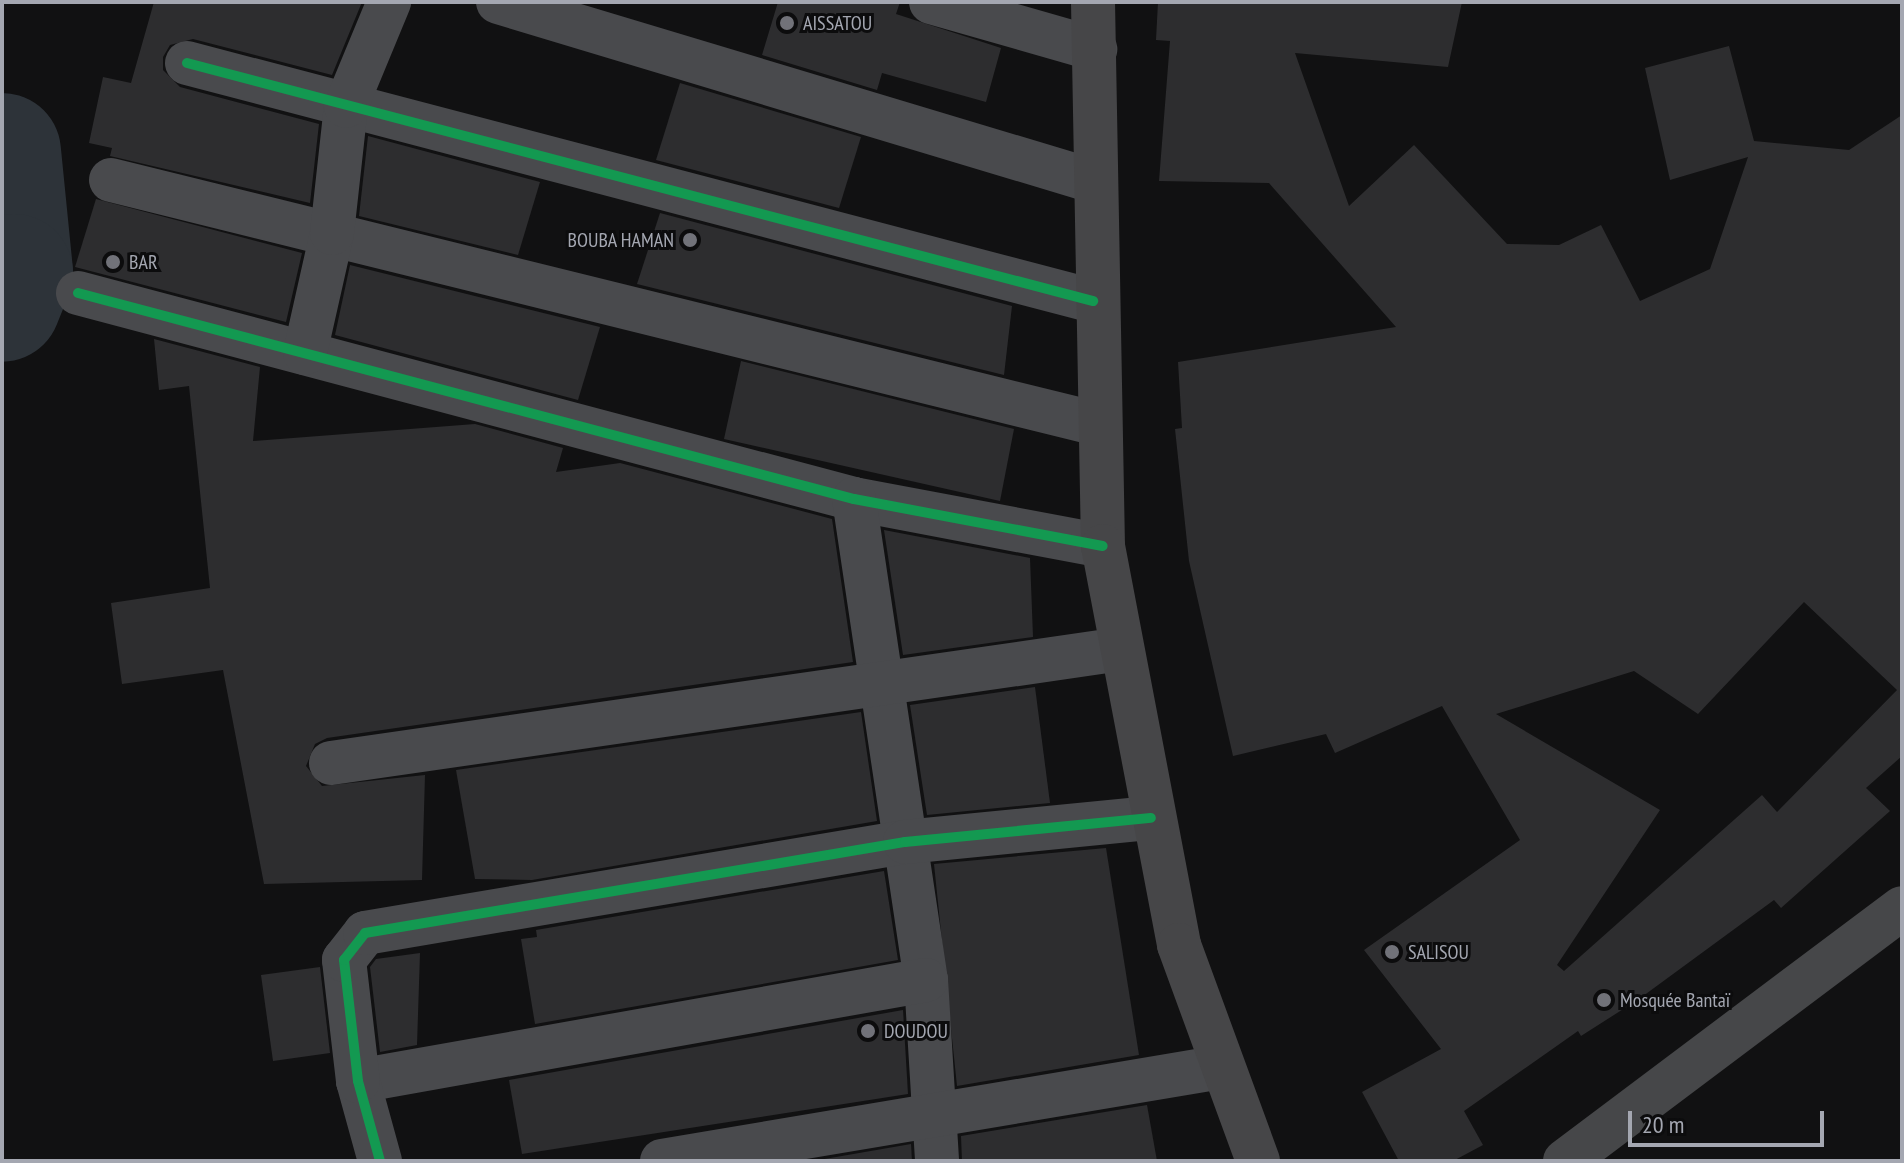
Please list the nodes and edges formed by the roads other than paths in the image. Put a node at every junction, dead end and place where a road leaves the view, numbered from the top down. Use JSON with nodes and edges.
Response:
{"nodes":[{"id":1,"x":389,"y":2,"type":"edge"},
{"id":2,"x":498,"y":2,"type":"edge"},
{"id":3,"x":931,"y":2,"type":"edge"},
{"id":4,"x":1093,"y":2,"type":"edge"},
{"id":5,"x":1095,"y":49,"type":"junction"},
{"id":6,"x":187,"y":63,"type":"dead end"},
{"id":7,"x":346,"y":106,"type":"junction"},
{"id":8,"x":111,"y":180,"type":"dead end"},
{"id":9,"x":1093,"y":181,"type":"junction"},
{"id":10,"x":332,"y":233,"type":"junction"},
{"id":11,"x":78,"y":293,"type":"dead end"},
{"id":12,"x":1093,"y":301,"type":"junction"},
{"id":13,"x":305,"y":353,"type":"junction"},
{"id":14,"x":1098,"y":424,"type":"junction"},
{"id":15,"x":854,"y":499,"type":"junction"},
{"id":16,"x":1103,"y":546,"type":"junction"},
{"id":17,"x":1121,"y":649,"type":"junction"},
{"id":18,"x":880,"y":679,"type":"junction"},
{"id":19,"x":331,"y":763,"type":"dead end"},
{"id":20,"x":1151,"y":818,"type":"junction"},
{"id":21,"x":905,"y":842,"type":"junction"},
{"id":22,"x":1902,"y":908,"type":"edge"},
{"id":23,"x":926,"y":980,"type":"junction"},
{"id":24,"x":1221,"y":1067,"type":"junction"},
{"id":25,"x":358,"y":1081,"type":"junction"},
{"id":26,"x":932,"y":1112,"type":"junction"},
{"id":27,"x":380,"y":1161,"type":"edge"},
{"id":28,"x":662,"y":1161,"type":"edge"},
{"id":29,"x":937,"y":1161,"type":"edge"},
{"id":30,"x":1258,"y":1161,"type":"edge"},
{"id":31,"x":1565,"y":1161,"type":"edge"}],
"edges":[{"from":1,"to":7,"type":"street"},
{"from":2,"to":9,"type":"street"},
{"from":3,"to":5,"type":"street"},
{"from":4,"to":5,"type":"main road"},
{"from":5,"to":9,"type":"main road"},
{"from":6,"to":7,"type":"street"},
{"from":7,"to":10,"type":"street"},
{"from":7,"to":12,"type":"street"},
{"from":8,"to":10,"type":"street"},
{"from":9,"to":12,"type":"main road"},
{"from":10,"to":13,"type":"street"},
{"from":10,"to":14,"type":"street"},
{"from":11,"to":13,"type":"street"},
{"from":12,"to":14,"type":"main road"},
{"from":13,"to":15,"type":"street"},
{"from":14,"to":16,"type":"main road"},
{"from":15,"to":16,"type":"street"},
{"from":15,"to":18,"type":"street"},
{"from":16,"to":17,"type":"main road"},
{"from":17,"to":18,"type":"street"},
{"from":17,"to":20,"type":"main road"},
{"from":18,"to":19,"type":"street"},
{"from":18,"to":21,"type":"street"},
{"from":20,"to":21,"type":"street"},
{"from":20,"to":24,"type":"main road"},
{"from":21,"to":23,"type":"street"},
{"from":21,"to":25,"type":"street"},
{"from":22,"to":31,"type":"main road"},
{"from":23,"to":25,"type":"street"},
{"from":23,"to":26,"type":"street"},
{"from":24,"to":26,"type":"street"},
{"from":24,"to":30,"type":"main road"},
{"from":25,"to":27,"type":"street"},
{"from":26,"to":28,"type":"street"},
{"from":26,"to":29,"type":"street"}]}
